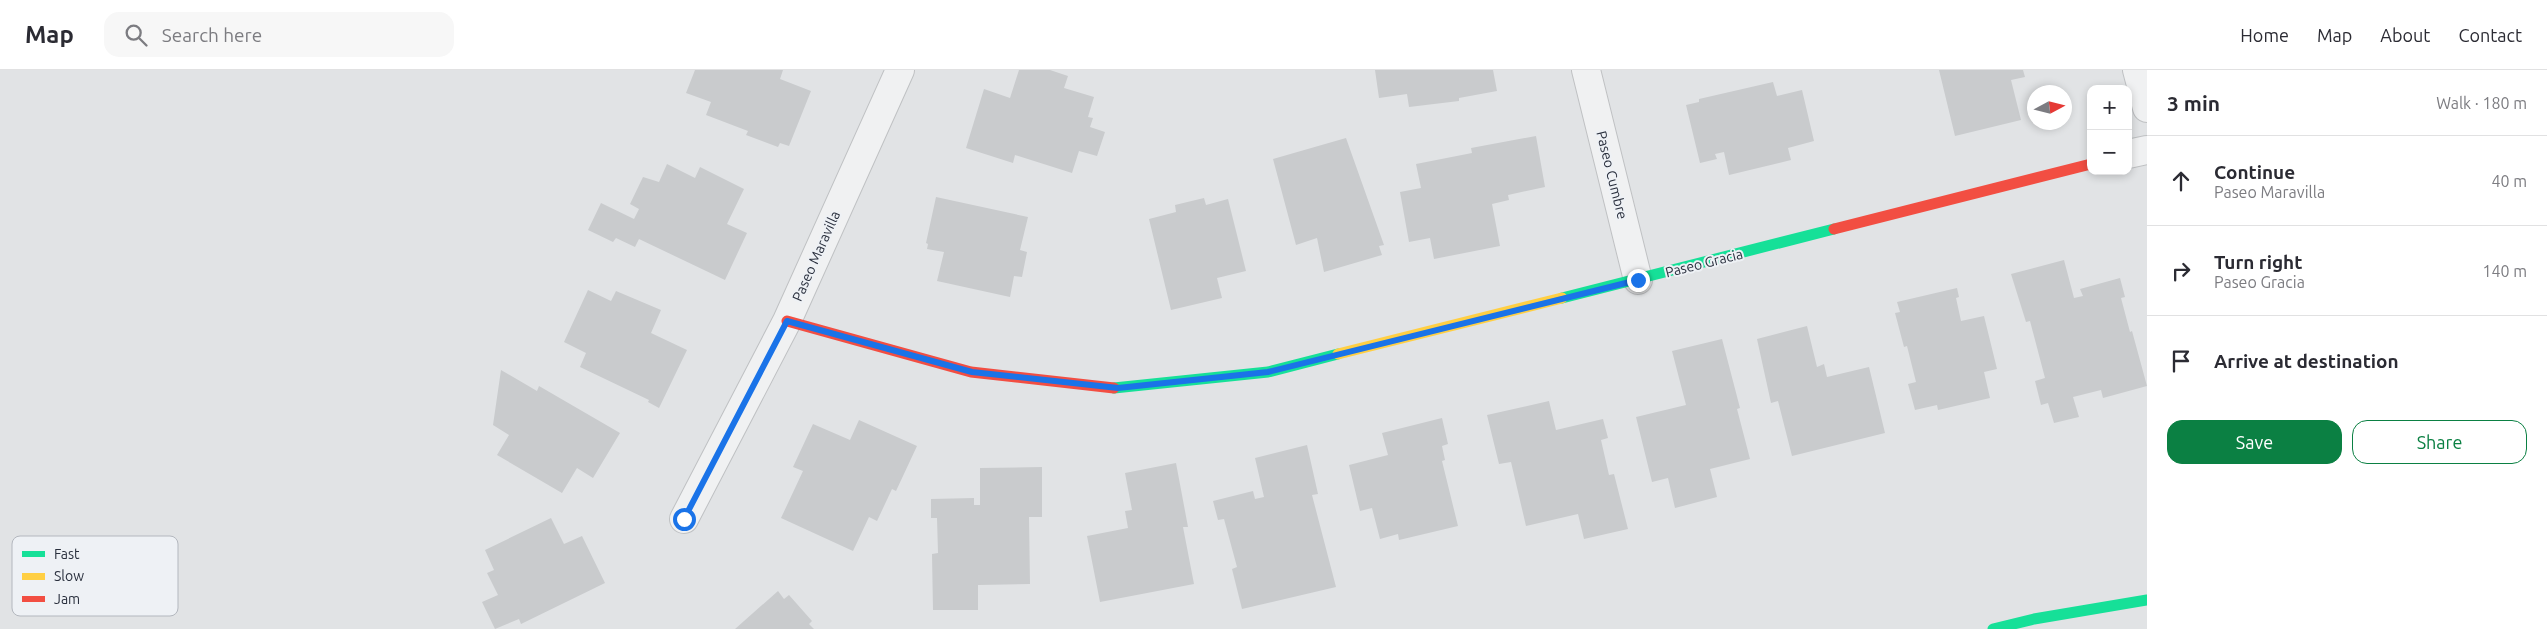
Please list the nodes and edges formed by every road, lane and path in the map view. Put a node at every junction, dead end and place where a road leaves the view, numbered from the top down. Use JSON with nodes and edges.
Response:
{"nodes":[{"id":1,"x":900,"y":70,"type":"edge"},
{"id":2,"x":1586,"y":70,"type":"edge"},
{"id":3,"x":2137,"y":70,"type":"edge"},
{"id":4,"x":2147,"y":108,"type":"edge"},
{"id":5,"x":2147,"y":150,"type":"edge"},
{"id":6,"x":2132,"y":153,"type":"edge"},
{"id":7,"x":2087,"y":165,"type":"edge"},
{"id":8,"x":1638,"y":280,"type":"junction"},
{"id":9,"x":787,"y":321,"type":"junction"},
{"id":10,"x":684,"y":519,"type":"dead end"},
{"id":11,"x":2147,"y":600,"type":"edge"},
{"id":12,"x":1993,"y":629,"type":"edge"}],
"edges":[{"from":1,"to":9,"type":"street","name":"Paseo Maravilla"},
{"from":2,"to":8,"type":"street","name":"Paseo Cumbre"},
{"from":3,"to":4,"type":"street"},
{"from":5,"to":6,"type":"street"},
{"from":7,"to":8,"type":"street","name":"Paseo Gracia"},
{"from":8,"to":9,"type":"street","name":"Paseo Gracia"},
{"from":9,"to":10,"type":"street","name":"Paseo Maravilla"},
{"from":11,"to":12,"type":"street"}]}
